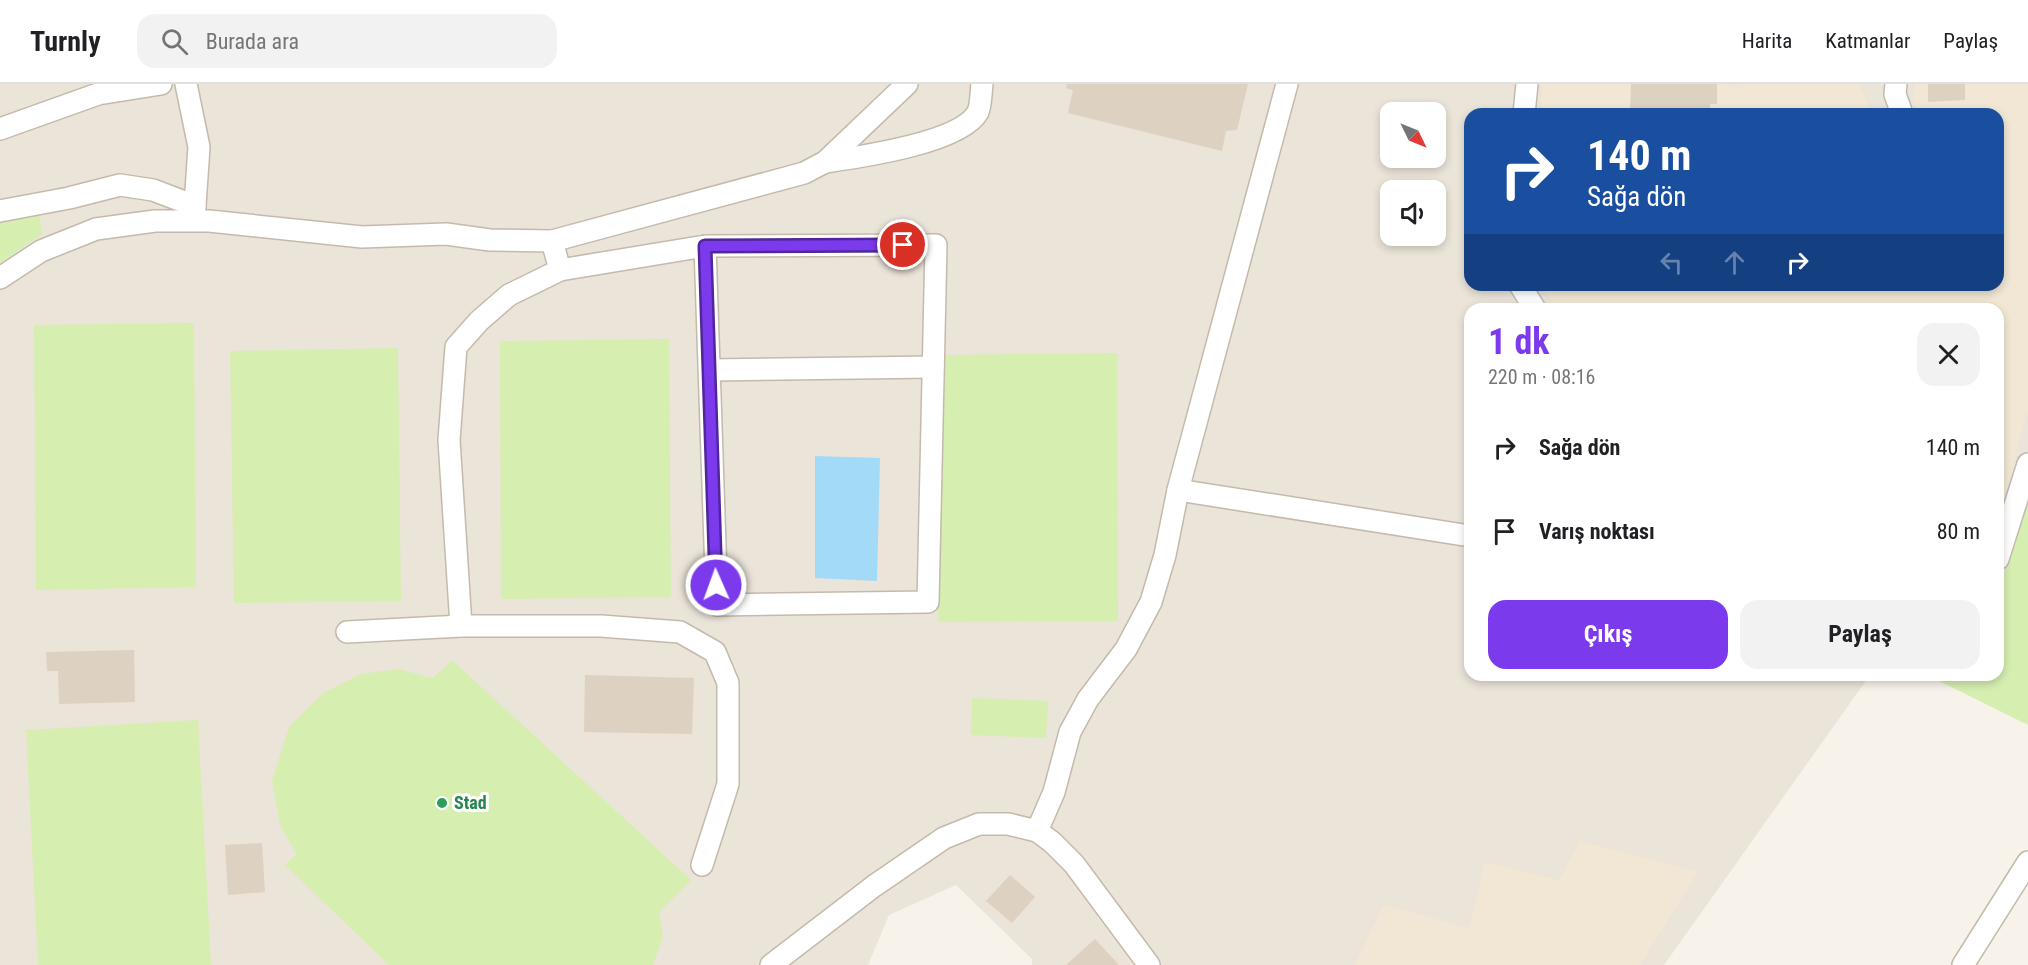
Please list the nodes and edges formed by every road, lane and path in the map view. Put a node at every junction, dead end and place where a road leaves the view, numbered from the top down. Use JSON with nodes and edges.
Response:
{"nodes":[{"id":1,"x":161,"y":84,"type":"edge"},
{"id":2,"x":186,"y":84,"type":"edge"},
{"id":3,"x":907,"y":84,"type":"edge"},
{"id":4,"x":982,"y":84,"type":"edge"},
{"id":5,"x":1287,"y":84,"type":"edge"},
{"id":6,"x":1527,"y":84,"type":"edge"},
{"id":7,"x":1896,"y":84,"type":"edge"},
{"id":8,"x":1525,"y":108,"type":"edge"},
{"id":9,"x":1900,"y":108,"type":"edge"},
{"id":10,"x":0,"y":129,"type":"edge"},
{"id":11,"x":825,"y":162,"type":"junction"},
{"id":12,"x":0,"y":211,"type":"edge"},
{"id":13,"x":194,"y":213,"type":"junction"},
{"id":14,"x":552,"y":242,"type":"junction"},
{"id":15,"x":705,"y":246,"type":"junction"},
{"id":16,"x":560,"y":270,"type":"junction"},
{"id":17,"x":0,"y":278,"type":"edge"},
{"id":18,"x":933,"y":367,"type":"junction"},
{"id":19,"x":710,"y":370,"type":"junction"},
{"id":20,"x":2028,"y":464,"type":"edge"},
{"id":21,"x":1178,"y":490,"type":"junction"},
{"id":22,"x":1464,"y":535,"type":"edge"},
{"id":23,"x":2004,"y":540,"type":"edge"},
{"id":24,"x":461,"y":626,"type":"junction"},
{"id":25,"x":347,"y":632,"type":"dead end"},
{"id":26,"x":1037,"y":831,"type":"junction"},
{"id":27,"x":2028,"y":862,"type":"edge"},
{"id":28,"x":702,"y":865,"type":"dead end"},
{"id":29,"x":771,"y":965,"type":"edge"},
{"id":30,"x":1149,"y":965,"type":"edge"},
{"id":31,"x":1963,"y":965,"type":"edge"}],
"edges":[{"from":1,"to":10,"type":"street"},
{"from":2,"to":13,"type":"street"},
{"from":3,"to":11,"type":"street"},
{"from":4,"to":11,"type":"street"},
{"from":5,"to":21,"type":"street"},
{"from":6,"to":8,"type":"street"},
{"from":7,"to":9,"type":"street"},
{"from":11,"to":14,"type":"street"},
{"from":12,"to":13,"type":"street"},
{"from":13,"to":14,"type":"street"},
{"from":13,"to":17,"type":"street"},
{"from":14,"to":16,"type":"street"},
{"from":15,"to":16,"type":"street"},
{"from":15,"to":18,"type":"street"},
{"from":15,"to":19,"type":"street"},
{"from":16,"to":24,"type":"street"},
{"from":18,"to":19,"type":"street"},
{"from":18,"to":19,"type":"street"},
{"from":20,"to":23,"type":"street"},
{"from":21,"to":22,"type":"street"},
{"from":21,"to":26,"type":"street"},
{"from":24,"to":25,"type":"street"},
{"from":24,"to":28,"type":"street"},
{"from":26,"to":29,"type":"street"},
{"from":26,"to":30,"type":"street"},
{"from":27,"to":31,"type":"street"}]}
